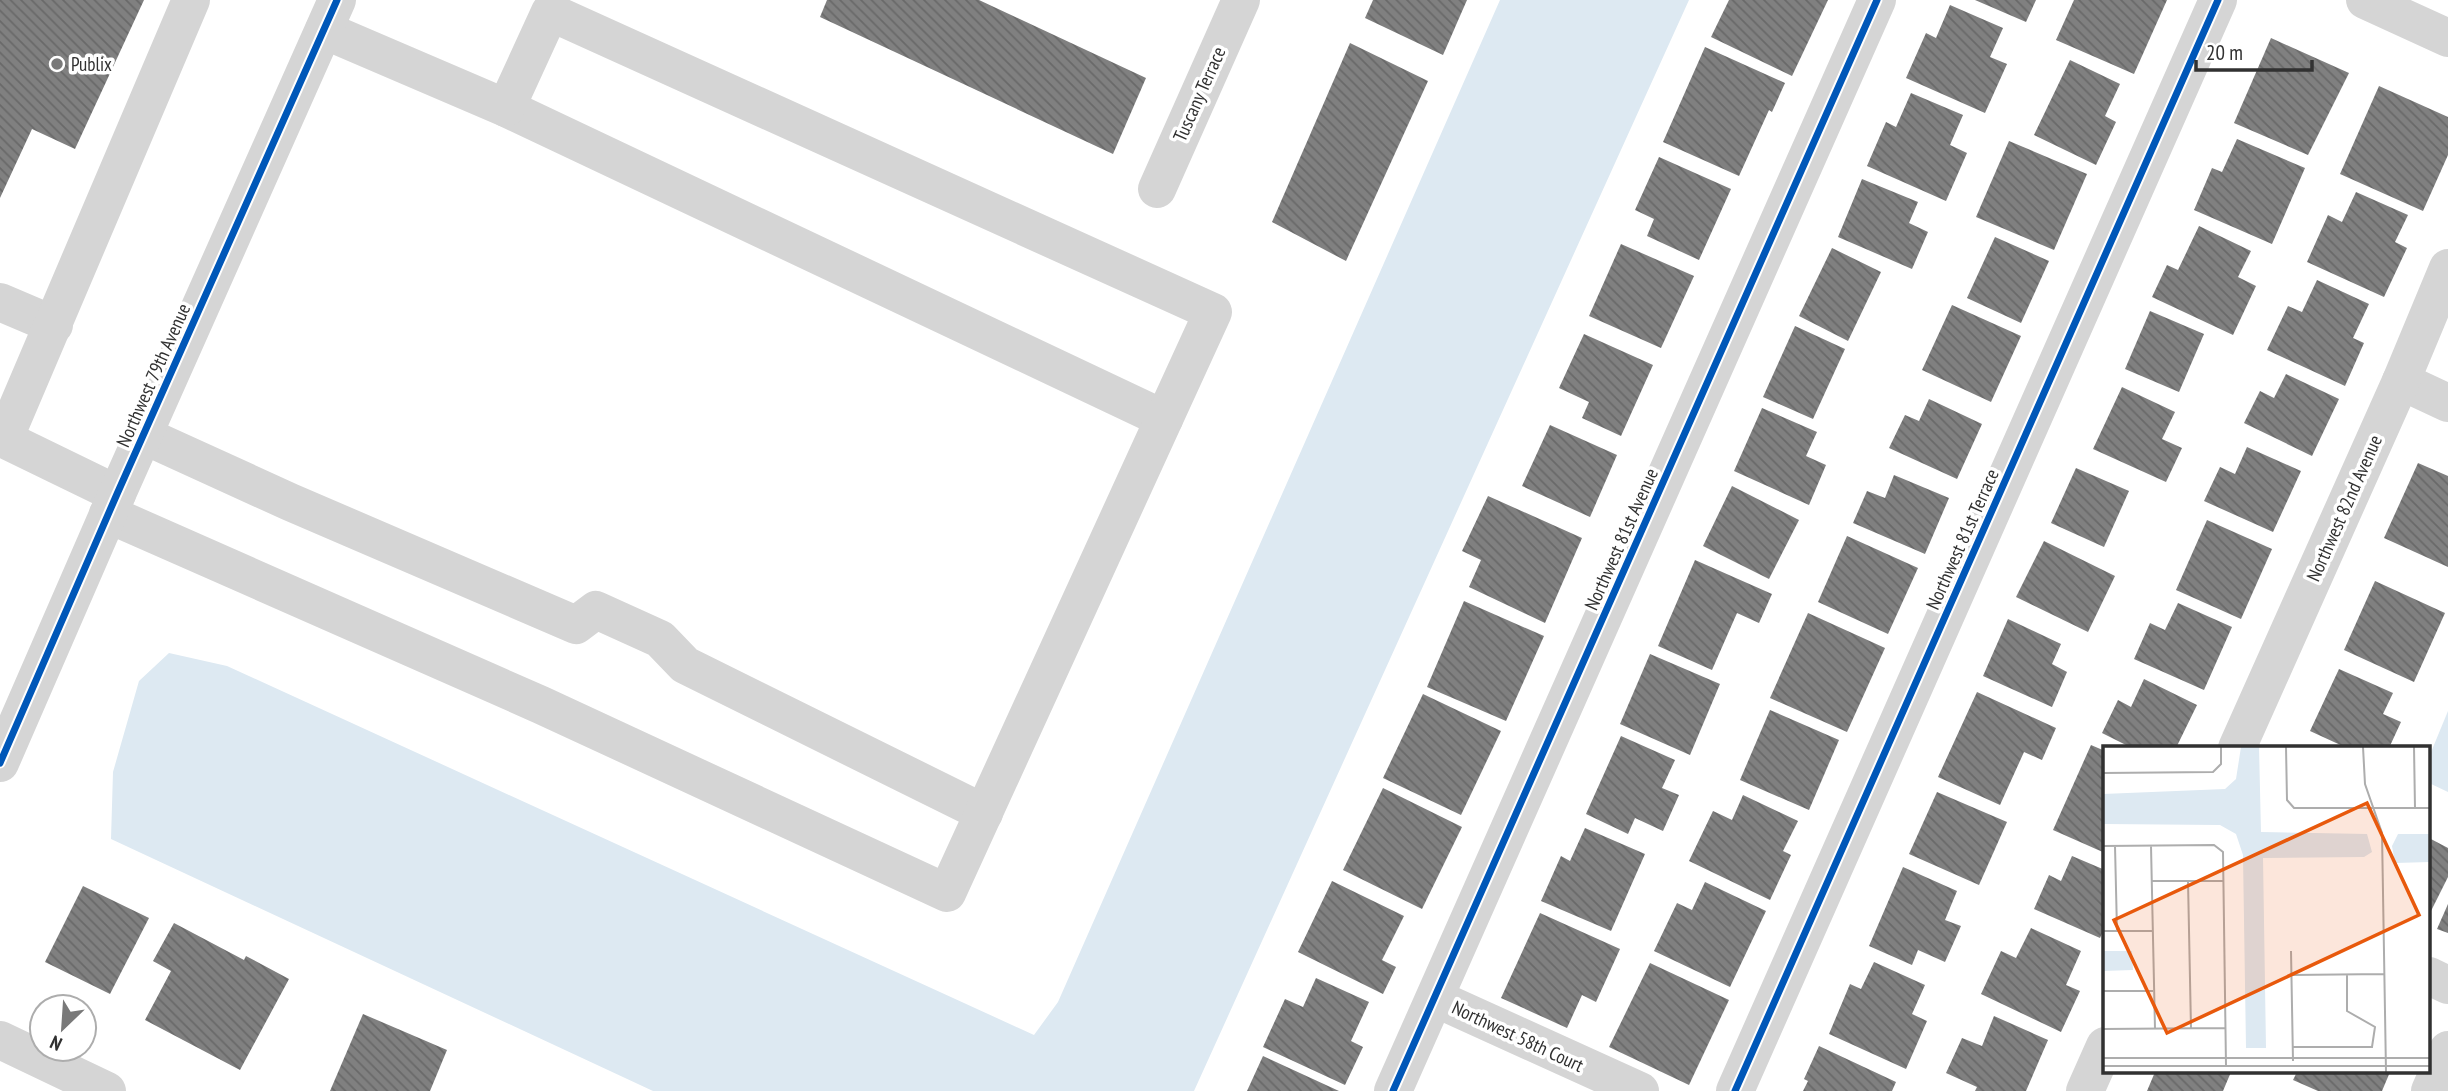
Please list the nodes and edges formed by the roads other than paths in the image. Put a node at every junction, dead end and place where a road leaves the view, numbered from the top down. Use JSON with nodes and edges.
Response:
{"nodes":[{"id":1,"x":191,"y":0,"type":"edge"},
{"id":2,"x":1241,"y":0,"type":"edge"},
{"id":3,"x":1877,"y":0,"type":"edge"},
{"id":4,"x":2218,"y":0,"type":"edge"},
{"id":5,"x":2365,"y":0,"type":"edge"},
{"id":6,"x":330,"y":15,"type":"edge"},
{"id":7,"x":2448,"y":38,"type":"edge"},
{"id":8,"x":506,"y":108,"type":"junction"},
{"id":9,"x":1157,"y":189,"type":"dead end"},
{"id":10,"x":2448,"y":268,"type":"edge"},
{"id":11,"x":0,"y":302,"type":"edge"},
{"id":12,"x":54,"y":326,"type":"junction"},
{"id":13,"x":2400,"y":381,"type":"junction"},
{"id":14,"x":2448,"y":403,"type":"edge"},
{"id":15,"x":1164,"y":419,"type":"junction"},
{"id":16,"x":143,"y":435,"type":"junction"},
{"id":17,"x":2,"y":438,"type":"edge"},
{"id":18,"x":113,"y":504,"type":"junction"},
{"id":19,"x":2238,"y":746,"type":"edge"},
{"id":20,"x":0,"y":764,"type":"edge"},
{"id":21,"x":984,"y":813,"type":"junction"},
{"id":22,"x":2430,"y":976,"type":"edge"},
{"id":23,"x":2448,"y":985,"type":"edge"},
{"id":24,"x":1435,"y":998,"type":"junction"},
{"id":25,"x":0,"y":1040,"type":"edge"},
{"id":26,"x":2103,"y":1050,"type":"edge"},
{"id":27,"x":2448,"y":1050,"type":"edge"},
{"id":28,"x":107,"y":1091,"type":"edge"},
{"id":29,"x":1393,"y":1091,"type":"edge"},
{"id":30,"x":1640,"y":1091,"type":"edge"},
{"id":31,"x":1735,"y":1091,"type":"edge"},
{"id":32,"x":2085,"y":1091,"type":"edge"},
{"id":33,"x":2430,"y":1091,"type":"edge"}],
"edges":[{"from":1,"to":12,"type":"street"},
{"from":2,"to":9,"type":"street","name":"Tuscany Terrace"},
{"from":3,"to":24,"type":"street","name":"Northwest 81st Avenue"},
{"from":4,"to":31,"type":"street","name":"Northwest 81st Terrace"},
{"from":5,"to":7,"type":"street"},
{"from":6,"to":8,"type":"street"},
{"from":6,"to":16,"type":"street","name":"Northwest 79th Avenue"},
{"from":8,"to":15,"type":"street"},
{"from":8,"to":15,"type":"street"},
{"from":10,"to":13,"type":"street","name":"Northwest 82nd Avenue"},
{"from":11,"to":12,"type":"street"},
{"from":12,"to":17,"type":"street"},
{"from":13,"to":14,"type":"street"},
{"from":13,"to":19,"type":"street","name":"Northwest 82nd Avenue"},
{"from":15,"to":21,"type":"street"},
{"from":16,"to":18,"type":"street","name":"Northwest 79th Avenue"},
{"from":16,"to":21,"type":"street"},
{"from":17,"to":18,"type":"street"},
{"from":18,"to":20,"type":"street","name":"Northwest 79th Avenue"},
{"from":18,"to":21,"type":"street"},
{"from":22,"to":23,"type":"street"},
{"from":24,"to":29,"type":"street","name":"Northwest 81st Avenue"},
{"from":24,"to":30,"type":"street","name":"Northwest 58th Court"},
{"from":25,"to":28,"type":"street"},
{"from":26,"to":32,"type":"street"},
{"from":27,"to":33,"type":"street"}]}
